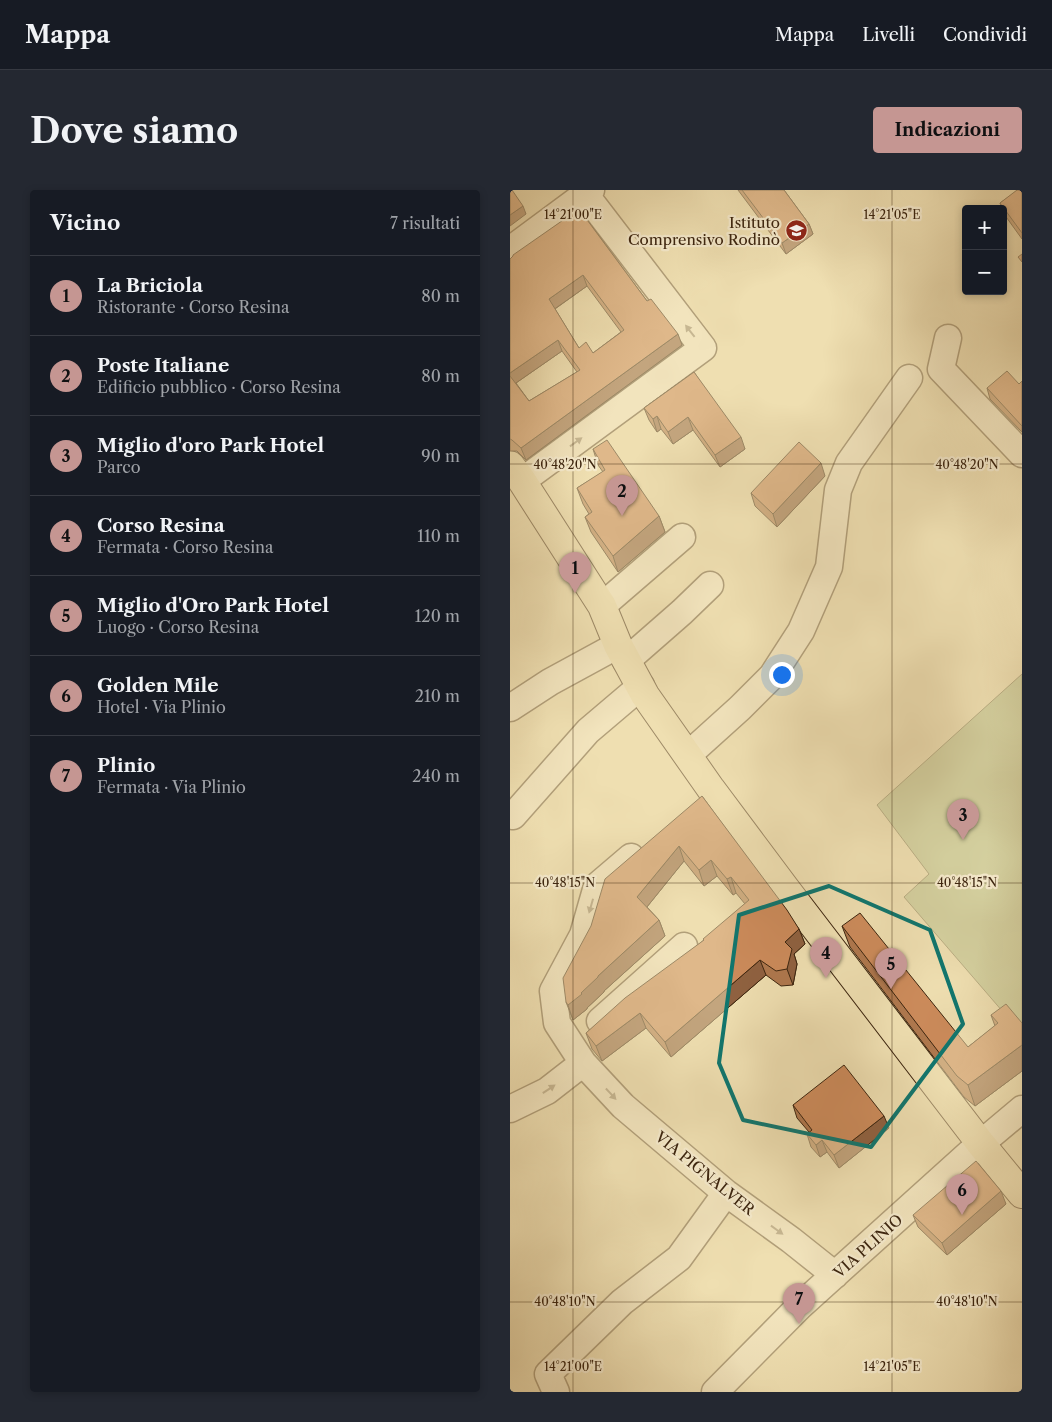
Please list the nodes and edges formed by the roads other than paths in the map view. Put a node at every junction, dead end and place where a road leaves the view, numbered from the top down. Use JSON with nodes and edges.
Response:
{"nodes":[{"id":1,"x":588,"y":192,"type":"edge"},
{"id":2,"x":510,"y":250,"type":"edge"},
{"id":3,"x":948,"y":338,"type":"dead end"},
{"id":4,"x":909,"y":378,"type":"dead end"},
{"id":5,"x":1022,"y":454,"type":"edge"},
{"id":6,"x":514,"y":470,"type":"edge"},
{"id":7,"x":682,"y":537,"type":"dead end"},
{"id":8,"x":710,"y":585,"type":"dead end"},
{"id":9,"x":602,"y":606,"type":"junction"},
{"id":10,"x":622,"y":653,"type":"junction"},
{"id":11,"x":641,"y":686,"type":"junction"},
{"id":12,"x":510,"y":708,"type":"edge"},
{"id":13,"x":688,"y":755,"type":"junction"},
{"id":14,"x":711,"y":789,"type":"junction"},
{"id":15,"x":690,"y":807,"type":"edge"},
{"id":16,"x":513,"y":816,"type":"dead end"},
{"id":17,"x":647,"y":844,"type":"edge"},
{"id":18,"x":684,"y":946,"type":"dead end"},
{"id":19,"x":577,"y":1054,"type":"junction"},
{"id":20,"x":1022,"y":1108,"type":"edge"},
{"id":21,"x":510,"y":1109,"type":"edge"},
{"id":22,"x":982,"y":1144,"type":"junction"},
{"id":23,"x":726,"y":1193,"type":"junction"},
{"id":24,"x":1022,"y":1194,"type":"edge"},
{"id":25,"x":835,"y":1275,"type":"junction"},
{"id":26,"x":556,"y":1392,"type":"edge"},
{"id":27,"x":715,"y":1392,"type":"edge"}],
"edges":[{"from":1,"to":2,"type":"street"},
{"from":6,"to":1,"type":"street","one_way":true},
{"from":3,"to":5,"type":"street"},
{"from":4,"to":13,"type":"street"},
{"from":6,"to":9,"type":"main road"},
{"from":7,"to":9,"type":"street"},
{"from":8,"to":10,"type":"street"},
{"from":9,"to":10,"type":"main road"},
{"from":10,"to":11,"type":"main road"},
{"from":10,"to":12,"type":"street"},
{"from":11,"to":13,"type":"main road"},
{"from":11,"to":16,"type":"street"},
{"from":13,"to":14,"type":"main road"},
{"from":14,"to":15,"type":"street"},
{"from":14,"to":22,"type":"main road"},
{"from":17,"to":19,"type":"street","name":"VIA PIGNALVER","one_way":true},
{"from":18,"to":19,"type":"street"},
{"from":21,"to":19,"type":"street","one_way":true},
{"from":19,"to":23,"type":"street","name":"VIA PIGNALVER","one_way":true},
{"from":20,"to":22,"type":"street","name":"VIA PLINIO"},
{"from":22,"to":24,"type":"main road"},
{"from":22,"to":25,"type":"street","name":"VIA PLINIO"},
{"from":23,"to":25,"type":"street","name":"VIA PIGNALVER","one_way":true},
{"from":23,"to":26,"type":"street"},
{"from":25,"to":27,"type":"street","name":"VIA PLINIO"}]}
